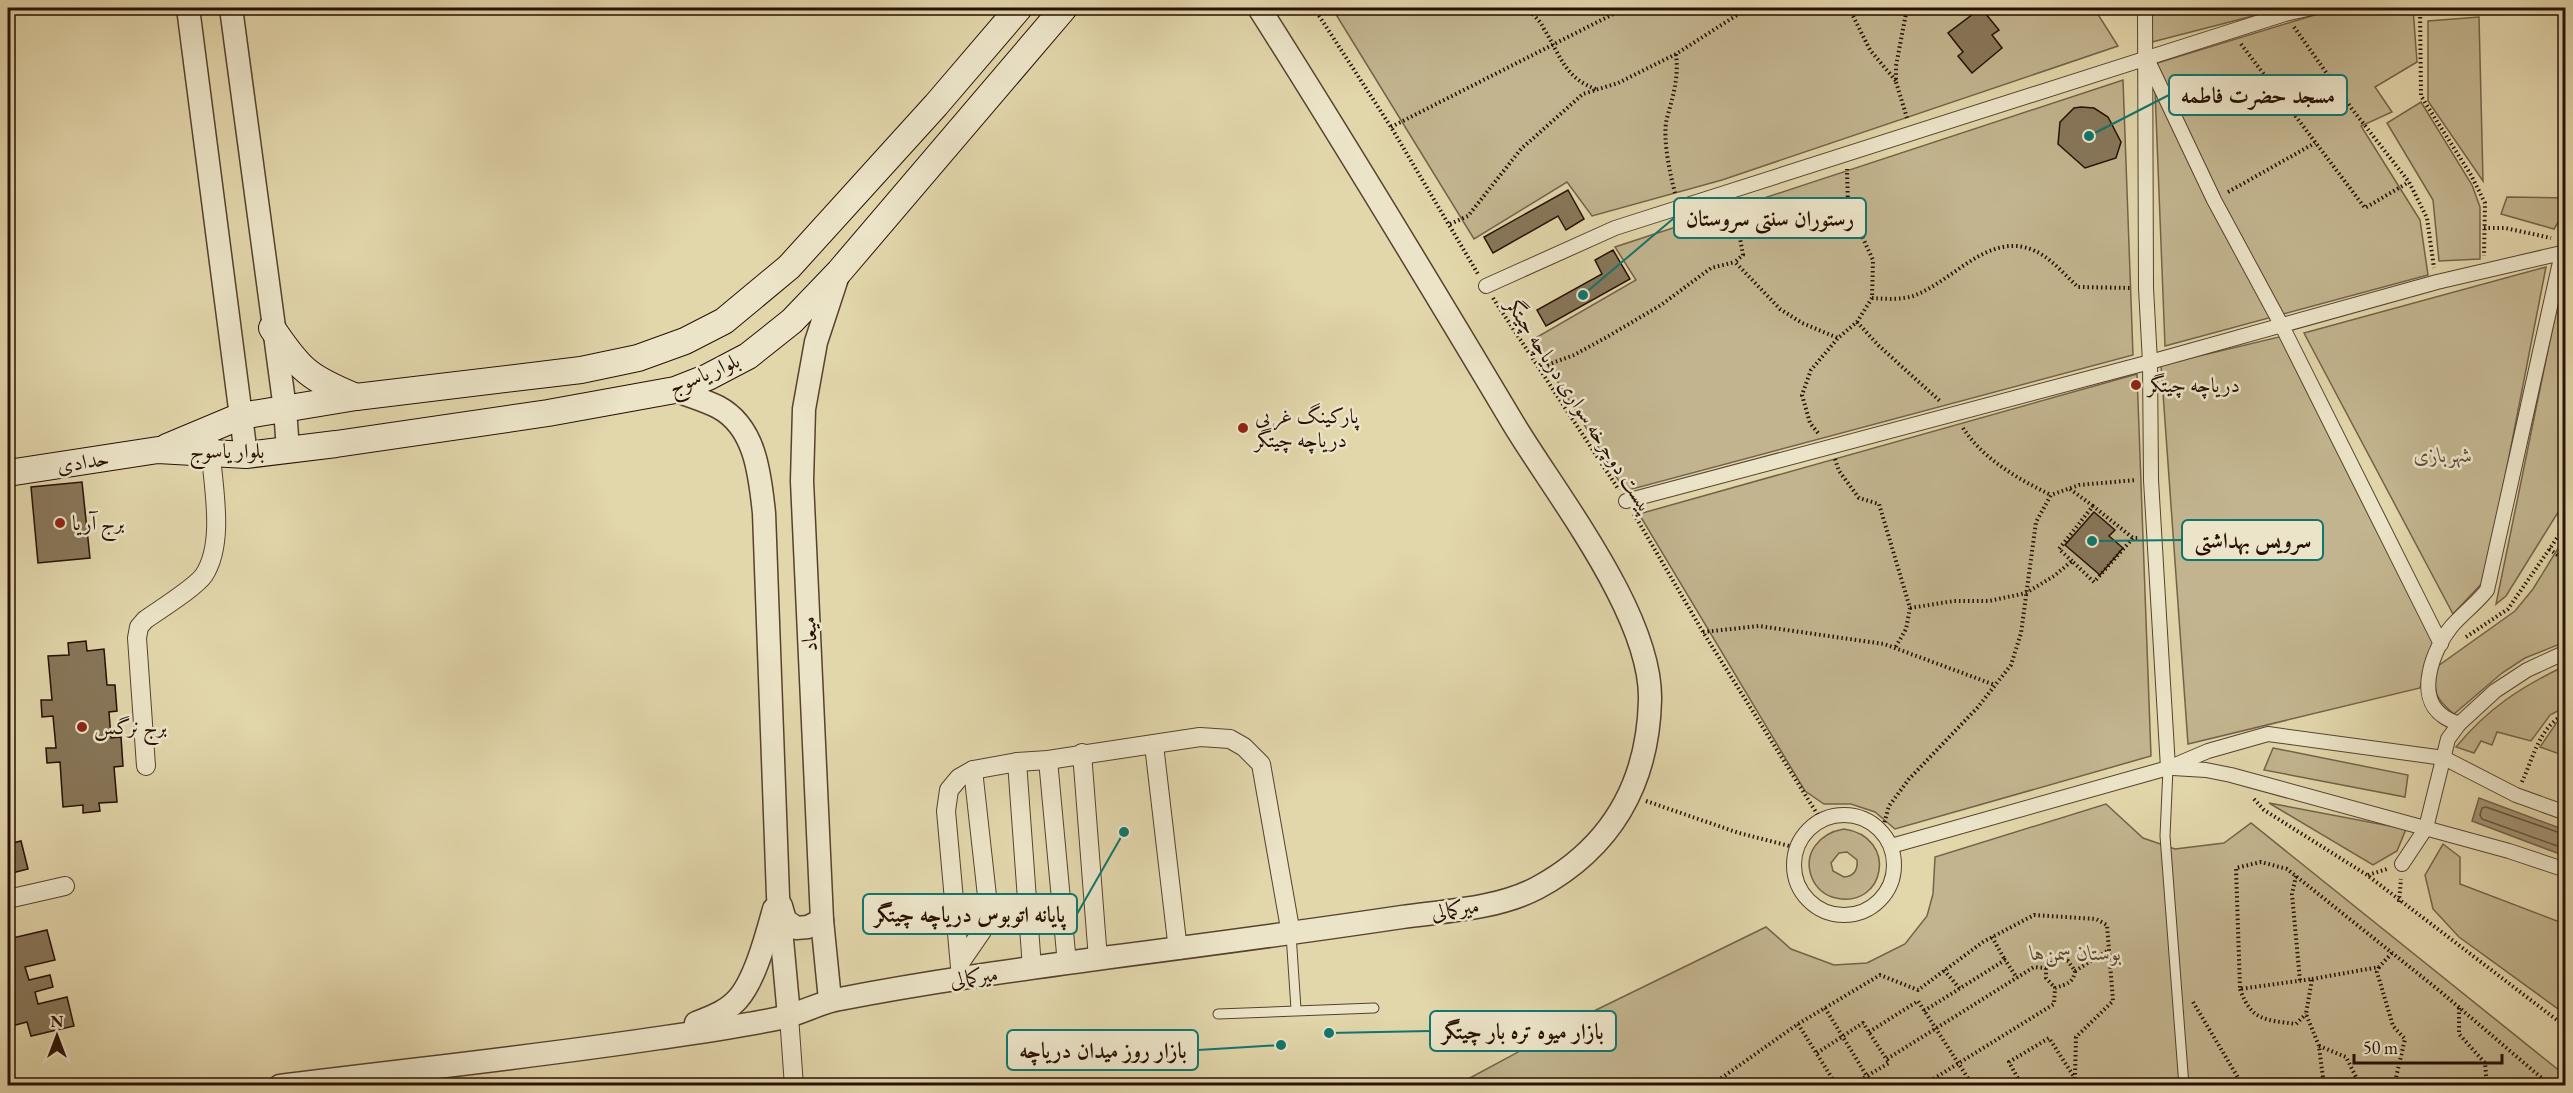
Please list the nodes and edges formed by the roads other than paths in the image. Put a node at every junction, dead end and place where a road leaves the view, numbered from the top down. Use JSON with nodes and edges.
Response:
{"nodes":[{"id":1,"x":188,"y":8,"type":"edge"},
{"id":2,"x":231,"y":8,"type":"edge"},
{"id":3,"x":1019,"y":8,"type":"edge"},
{"id":4,"x":1064,"y":8,"type":"edge"},
{"id":5,"x":1259,"y":8,"type":"edge"},
{"id":6,"x":2145,"y":8,"type":"edge"},
{"id":7,"x":2312,"y":8,"type":"edge"},
{"id":8,"x":2147,"y":58,"type":"junction"},
{"id":9,"x":2562,"y":248,"type":"edge"},
{"id":10,"x":839,"y":272,"type":"junction"},
{"id":11,"x":1486,"y":286,"type":"road end"},
{"id":12,"x":2282,"y":326,"type":"junction"},
{"id":13,"x":272,"y":328,"type":"junction"},
{"id":14,"x":2150,"y":362,"type":"junction"},
{"id":15,"x":675,"y":390,"type":"junction"},
{"id":16,"x":356,"y":397,"type":"junction"},
{"id":17,"x":285,"y":409,"type":"junction"},
{"id":18,"x":241,"y":416,"type":"junction"},
{"id":19,"x":210,"y":441,"type":"junction"},
{"id":20,"x":159,"y":450,"type":"joint"},
{"id":21,"x":288,"y":450,"type":"junction"},
{"id":22,"x":246,"y":455,"type":"junction"},
{"id":23,"x":8,"y":473,"type":"edge"},
{"id":24,"x":1626,"y":501,"type":"road end"},
{"id":25,"x":2441,"y":644,"type":"junction"},
{"id":26,"x":2565,"y":652,"type":"edge"},
{"id":27,"x":2459,"y":724,"type":"junction"},
{"id":28,"x":1154,"y":745,"type":"junction"},
{"id":29,"x":1082,"y":753,"type":"junction"},
{"id":30,"x":2444,"y":758,"type":"junction"},
{"id":31,"x":1048,"y":760,"type":"junction"},
{"id":32,"x":1017,"y":762,"type":"junction"},
{"id":33,"x":146,"y":766,"type":"dead end"},
{"id":34,"x":2168,"y":768,"type":"junction"},
{"id":35,"x":973,"y":770,"type":"junction"},
{"id":36,"x":2565,"y":813,"type":"edge"},
{"id":37,"x":2426,"y":828,"type":"junction"},
{"id":38,"x":1891,"y":846,"type":"junction"},
{"id":39,"x":2402,"y":864,"type":"road end"},
{"id":40,"x":2565,"y":870,"type":"edge"},
{"id":41,"x":65,"y":886,"type":"dead end"},
{"id":42,"x":778,"y":896,"type":"junction"},
{"id":43,"x":8,"y":899,"type":"edge"},
{"id":44,"x":822,"y":920,"type":"junction"},
{"id":45,"x":1291,"y":934,"type":"junction"},
{"id":46,"x":1178,"y":950,"type":"junction"},
{"id":47,"x":1098,"y":959,"type":"junction"},
{"id":48,"x":1067,"y":964,"type":"junction"},
{"id":49,"x":1032,"y":968,"type":"junction"},
{"id":50,"x":961,"y":970,"type":"junction"},
{"id":51,"x":830,"y":1000,"type":"junction"},
{"id":52,"x":1374,"y":1008,"type":"dead end"},
{"id":53,"x":1296,"y":1009,"type":"junction"},
{"id":54,"x":1218,"y":1014,"type":"dead end"},
{"id":55,"x":789,"y":1016,"type":"junction"},
{"id":56,"x":658,"y":1039,"type":"junction"},
{"id":57,"x":280,"y":1086,"type":"edge"},
{"id":58,"x":794,"y":1086,"type":"edge"},
{"id":59,"x":2184,"y":1086,"type":"edge"}],
"edges":[{"from":1,"to":18,"type":"street"},
{"from":2,"to":13,"type":"street"},
{"from":3,"to":16,"type":"main road","name":"بلوار یاسوج"},
{"from":4,"to":10,"type":"main road","name":"بلوار یاسوج"},
{"from":5,"to":45,"type":"street","name":"میرکمالی"},
{"from":6,"to":8,"type":"street"},
{"from":7,"to":8,"type":"street"},
{"from":8,"to":11,"type":"street"},
{"from":8,"to":12,"type":"street"},
{"from":8,"to":14,"type":"street"},
{"from":9,"to":12,"type":"street"},
{"from":9,"to":25,"type":"street"},
{"from":10,"to":15,"type":"main road","name":"بلوار یاسوج"},
{"from":10,"to":44,"type":"street","name":"میعاد"},
{"from":12,"to":14,"type":"street"},
{"from":12,"to":25,"type":"street"},
{"from":13,"to":16,"type":"main road"},
{"from":13,"to":17,"type":"street"},
{"from":14,"to":24,"type":"street"},
{"from":14,"to":34,"type":"street"},
{"from":15,"to":21,"type":"main road","name":"بلوار یاسوج"},
{"from":15,"to":42,"type":"street","name":"میعاد"},
{"from":16,"to":17,"type":"main road","name":"بلوار یاسوج"},
{"from":17,"to":18,"type":"main road","name":"بلوار یاسوج"},
{"from":17,"to":21,"type":"street"},
{"from":18,"to":19,"type":"main road","name":"بلوار یاسوج"},
{"from":18,"to":22,"type":"street"},
{"from":19,"to":20,"type":"main road","name":"بلوار یاسوج"},
{"from":19,"to":22,"type":"main road","name":"بلوار یاسوج"},
{"from":19,"to":33,"type":"street"},
{"from":20,"to":23,"type":"main road","name":"حدادی"},
{"from":21,"to":22,"type":"main road","name":"بلوار یاسوج"},
{"from":25,"to":27,"type":"street"},
{"from":26,"to":27,"type":"street"},
{"from":27,"to":30,"type":"street"},
{"from":28,"to":29,"type":"street"},
{"from":28,"to":45,"type":"street"},
{"from":28,"to":46,"type":"street"},
{"from":29,"to":31,"type":"street"},
{"from":29,"to":47,"type":"street"},
{"from":30,"to":34,"type":"street"},
{"from":30,"to":36,"type":"street"},
{"from":30,"to":37,"type":"street"},
{"from":31,"to":32,"type":"street"},
{"from":31,"to":48,"type":"street"},
{"from":32,"to":35,"type":"street"},
{"from":32,"to":49,"type":"street"},
{"from":34,"to":37,"type":"street"},
{"from":34,"to":38,"type":"street"},
{"from":34,"to":59,"type":"lane"},
{"from":35,"to":50,"type":"street"},
{"from":35,"to":50,"type":"street"},
{"from":37,"to":39,"type":"street"},
{"from":37,"to":40,"type":"street"},
{"from":38,"to":38,"type":"street"},
{"from":41,"to":43,"type":"street"},
{"from":42,"to":44,"type":"street"},
{"from":42,"to":55,"type":"street","name":"میعاد"},
{"from":42,"to":56,"type":"street"},
{"from":44,"to":51,"type":"street","name":"میعاد"},
{"from":45,"to":46,"type":"street","name":"میرکمالی"},
{"from":45,"to":53,"type":"lane"},
{"from":46,"to":47,"type":"street","name":"میرکمالی"},
{"from":47,"to":48,"type":"street","name":"میرکمالی"},
{"from":48,"to":49,"type":"street","name":"میرکمالی"},
{"from":49,"to":50,"type":"street","name":"میرکمالی"},
{"from":50,"to":51,"type":"street","name":"میرکمالی"},
{"from":51,"to":55,"type":"street","name":"میرکمالی"},
{"from":52,"to":53,"type":"lane"},
{"from":53,"to":54,"type":"lane"},
{"from":55,"to":56,"type":"street","name":"میرکمالی"},
{"from":55,"to":58,"type":"street"},
{"from":56,"to":57,"type":"street","name":"میرکمالی"}]}
